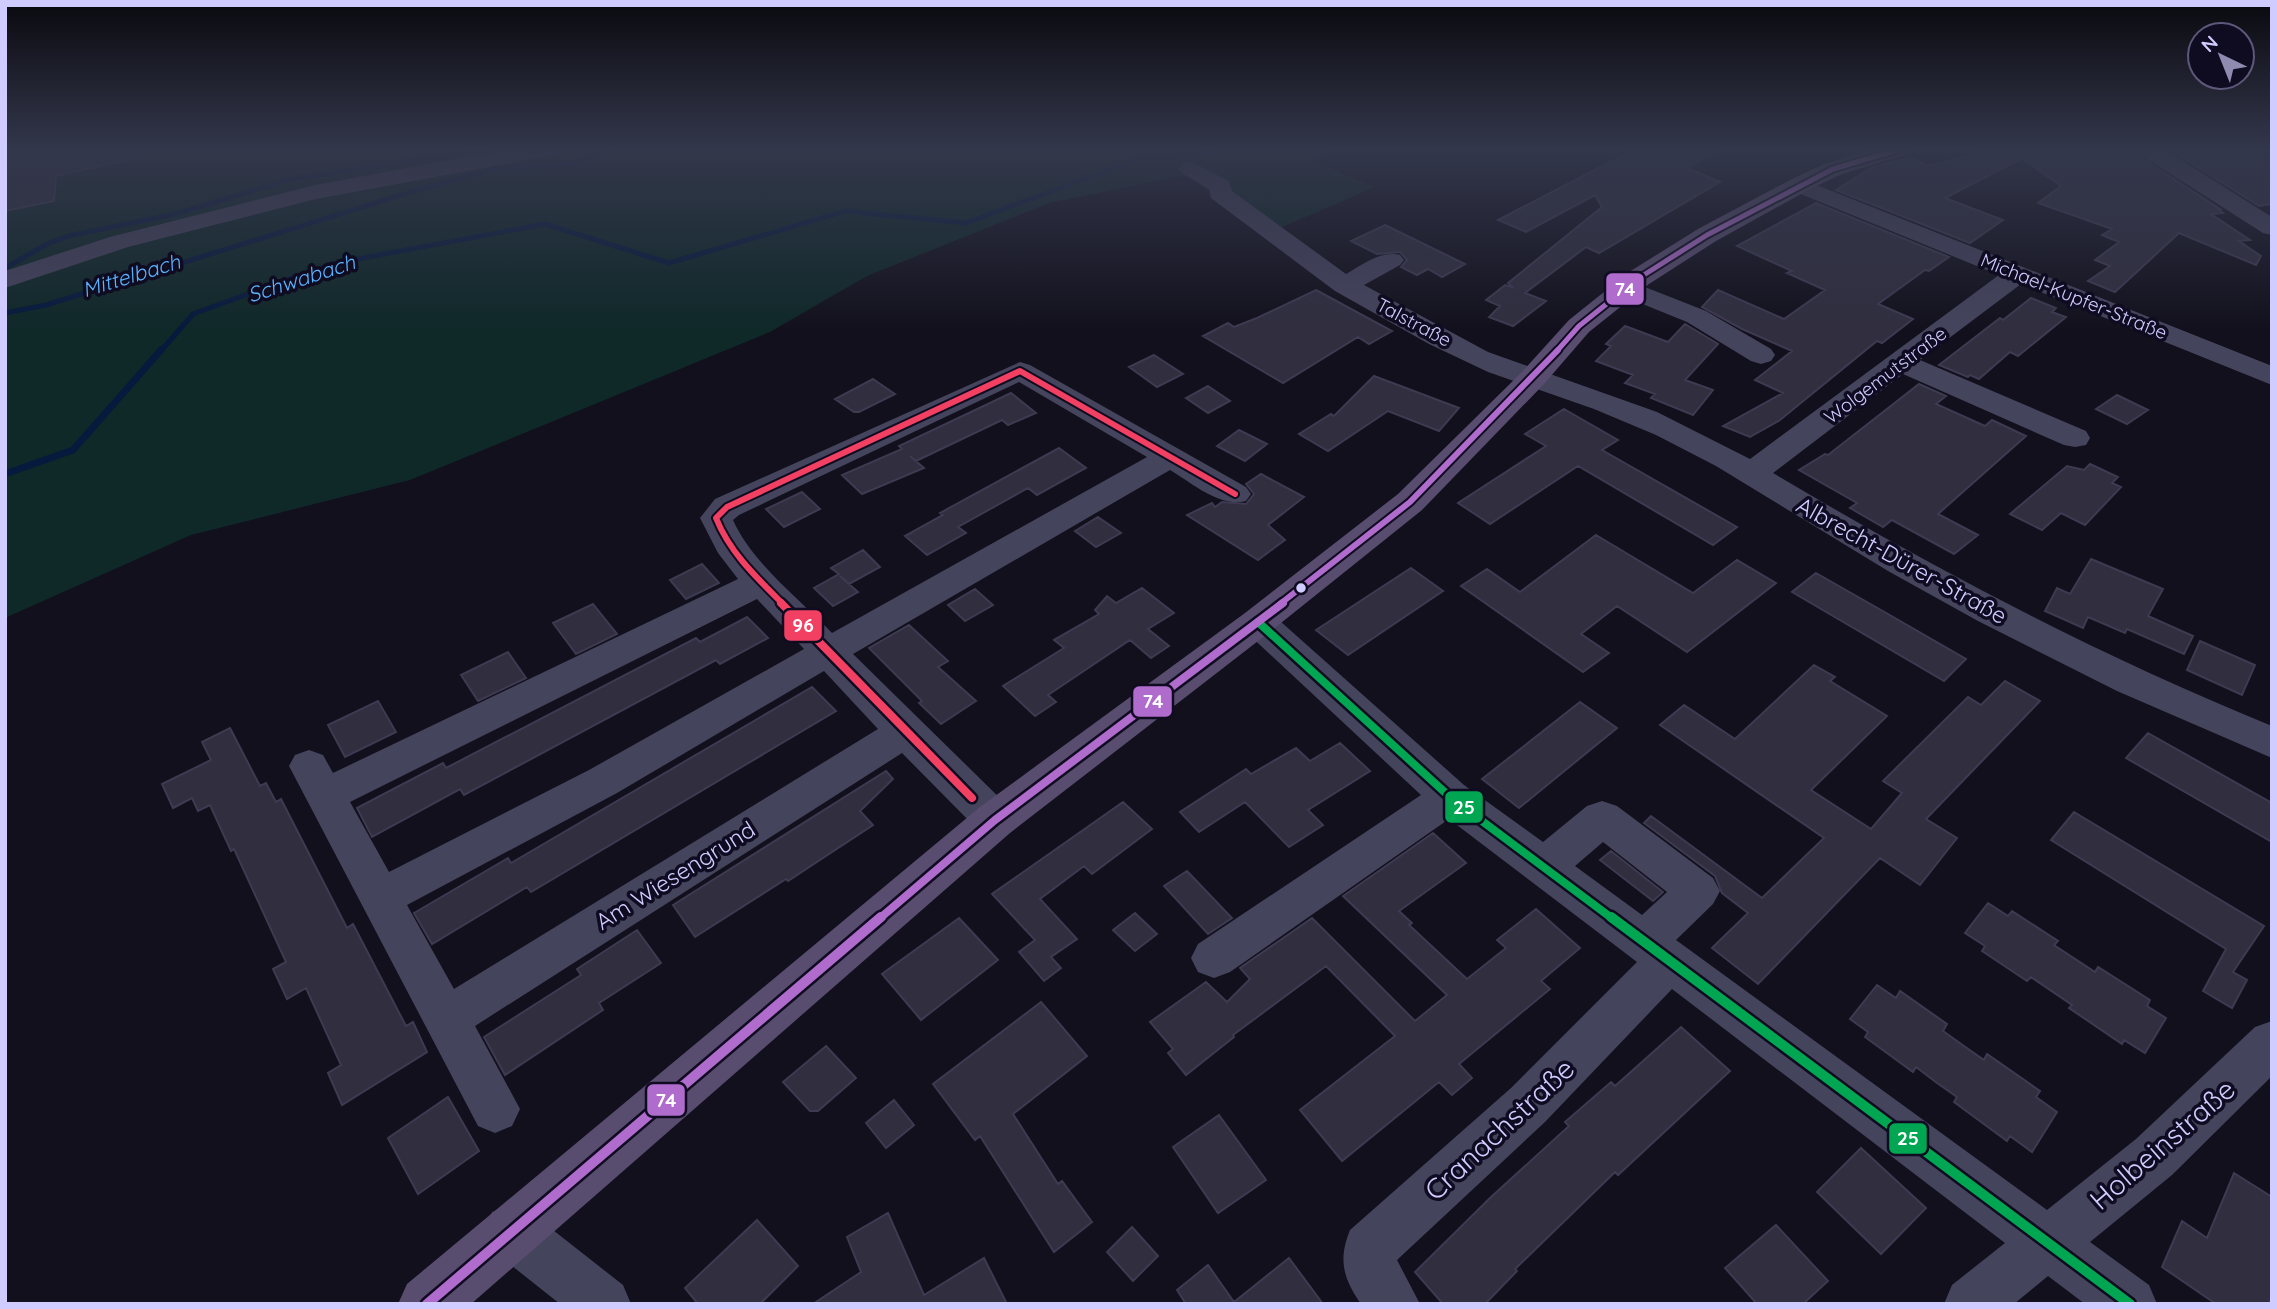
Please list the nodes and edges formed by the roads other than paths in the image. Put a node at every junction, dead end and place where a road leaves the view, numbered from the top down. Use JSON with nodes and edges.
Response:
{"nodes":[{"id":1,"x":248,"y":209,"type":"edge"},
{"id":2,"x":1242,"y":209,"type":"edge"},
{"id":3,"x":1755,"y":209,"type":"edge"},
{"id":4,"x":1858,"y":209,"type":"edge"},
{"id":5,"x":2242,"y":209,"type":"edge"},
{"id":6,"x":2272,"y":228,"type":"edge"},
{"id":7,"x":1391,"y":260,"type":"dead end"},
{"id":8,"x":2017,"y":274,"type":"junction"},
{"id":9,"x":5,"y":280,"type":"edge"},
{"id":10,"x":1344,"y":285,"type":"junction"},
{"id":11,"x":1627,"y":288,"type":"junction"},
{"id":12,"x":1761,"y":355,"type":"dead end"},
{"id":13,"x":1902,"y":363,"type":"junction"},
{"id":14,"x":2272,"y":376,"type":"edge"},
{"id":15,"x":1534,"y":378,"type":"junction"},
{"id":16,"x":2075,"y":438,"type":"dead end"},
{"id":17,"x":1168,"y":458,"type":"junction"},
{"id":18,"x":1751,"y":474,"type":"junction"},
{"id":19,"x":1235,"y":494,"type":"dead end"},
{"id":20,"x":716,"y":518,"type":"joint"},
{"id":21,"x":762,"y":582,"type":"junction"},
{"id":22,"x":1258,"y":622,"type":"junction"},
{"id":23,"x":827,"y":650,"type":"junction"},
{"id":24,"x":904,"y":732,"type":"junction"},
{"id":25,"x":2272,"y":743,"type":"edge"},
{"id":26,"x":1450,"y":797,"type":"junction"},
{"id":27,"x":995,"y":820,"type":"junction"},
{"id":28,"x":1543,"y":867,"type":"junction"},
{"id":29,"x":381,"y":898,"type":"junction"},
{"id":30,"x":1656,"y":952,"type":"junction"},
{"id":31,"x":1214,"y":958,"type":"dead end"},
{"id":32,"x":446,"y":1019,"type":"junction"},
{"id":33,"x":2272,"y":1043,"type":"edge"},
{"id":34,"x":495,"y":1109,"type":"dead end"},
{"id":35,"x":512,"y":1231,"type":"junction"},
{"id":36,"x":2048,"y":1241,"type":"junction"},
{"id":37,"x":427,"y":1304,"type":"edge"},
{"id":38,"x":604,"y":1304,"type":"edge"},
{"id":39,"x":1392,"y":1304,"type":"edge"},
{"id":40,"x":1971,"y":1304,"type":"edge"},
{"id":41,"x":2130,"y":1304,"type":"edge"}],
"edges":[{"from":1,"to":9,"type":"street"},
{"from":2,"to":10,"type":"street"},
{"from":3,"to":11,"type":"main road"},
{"from":4,"to":8,"type":"street","name":"Michael-Kupfer-Straße"},
{"from":5,"to":6,"type":"street"},
{"from":7,"to":10,"type":"street","name":"Talstraße"},
{"from":8,"to":13,"type":"street","name":"Wolgemutstraße"},
{"from":8,"to":14,"type":"street","name":"Michael-Kupfer-Straße"},
{"from":10,"to":15,"type":"street","name":"Talstraße"},
{"from":11,"to":12,"type":"street"},
{"from":11,"to":15,"type":"main road"},
{"from":13,"to":16,"type":"street"},
{"from":13,"to":18,"type":"street","name":"Wolgemutstraße"},
{"from":15,"to":18,"type":"street","name":"Albrecht-Dürer-Straße"},
{"from":15,"to":22,"type":"main road"},
{"from":17,"to":19,"type":"street"},
{"from":17,"to":20,"type":"street"},
{"from":17,"to":23,"type":"street"},
{"from":18,"to":25,"type":"street","name":"Albrecht-Dürer-Straße"},
{"from":20,"to":21,"type":"street"},
{"from":21,"to":23,"type":"street"},
{"from":21,"to":29,"type":"street"},
{"from":22,"to":26,"type":"street"},
{"from":22,"to":27,"type":"main road"},
{"from":23,"to":24,"type":"street"},
{"from":23,"to":29,"type":"street"},
{"from":24,"to":27,"type":"street"},
{"from":24,"to":32,"type":"street","name":"Am Wiesengrund"},
{"from":26,"to":28,"type":"street"},
{"from":26,"to":31,"type":"street"},
{"from":27,"to":35,"type":"main road"},
{"from":28,"to":30,"type":"street"},
{"from":28,"to":30,"type":"street"},
{"from":29,"to":32,"type":"street"},
{"from":30,"to":36,"type":"street"},
{"from":30,"to":39,"type":"street","name":"Cranachstraße"},
{"from":32,"to":34,"type":"street"},
{"from":33,"to":36,"type":"street","name":"Holbeinstraße"},
{"from":35,"to":37,"type":"main road"},
{"from":35,"to":38,"type":"street"},
{"from":36,"to":40,"type":"street"},
{"from":36,"to":41,"type":"street"}]}
